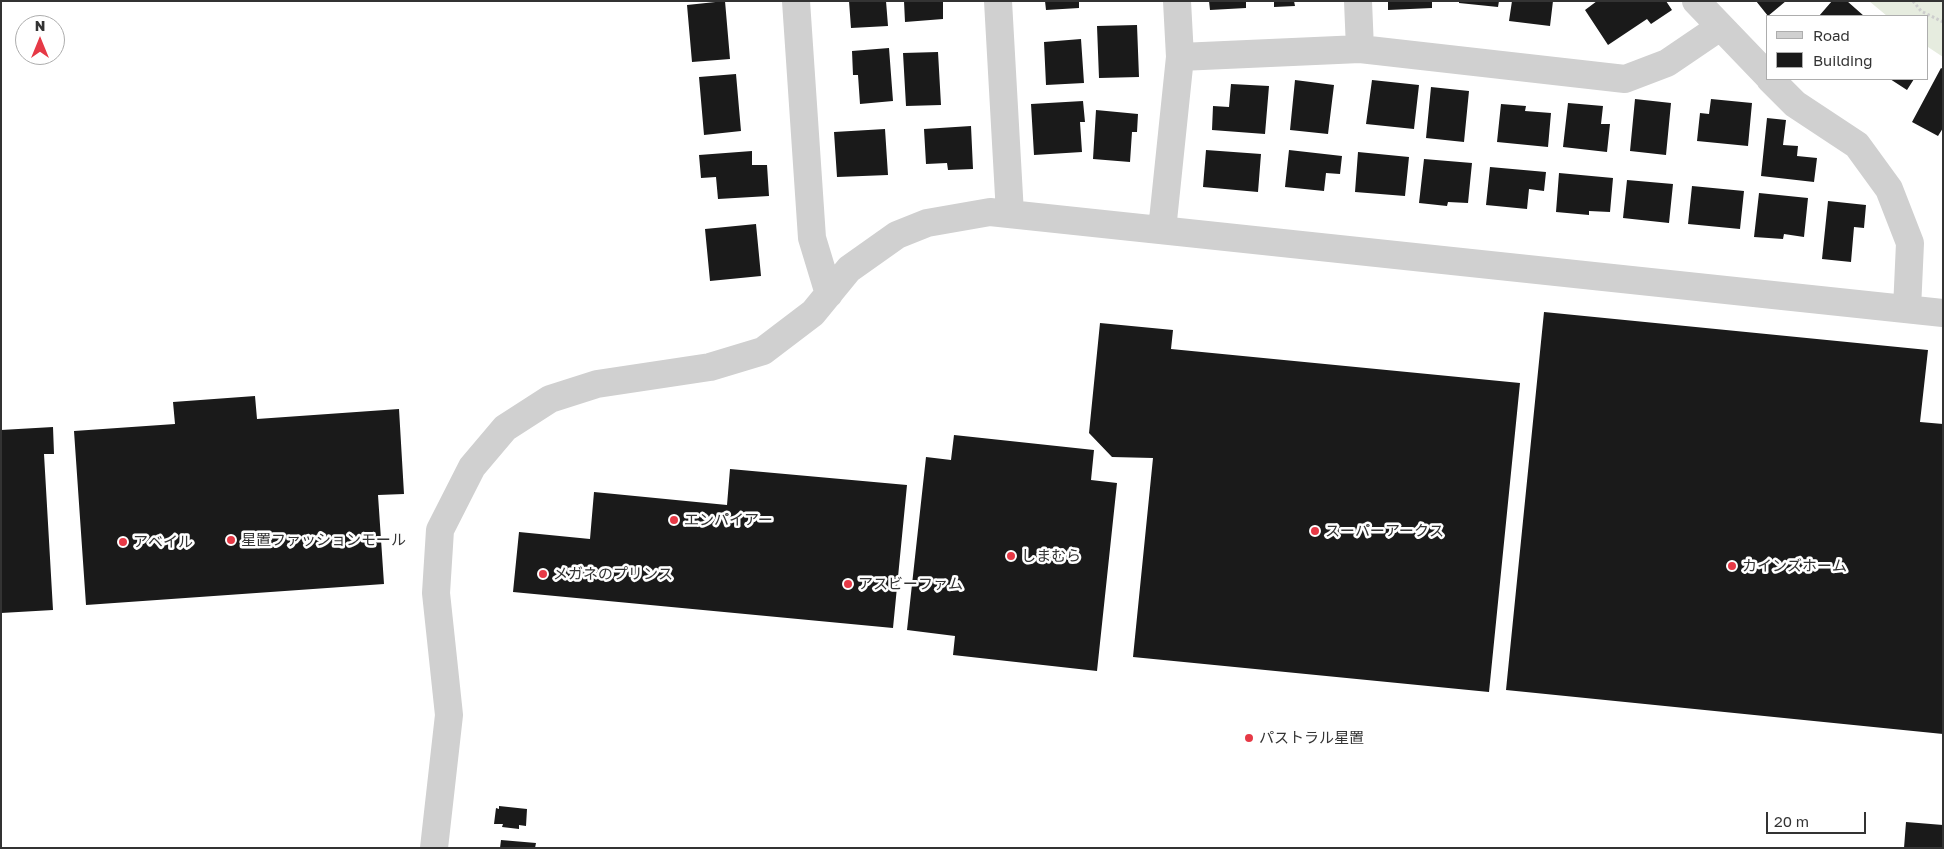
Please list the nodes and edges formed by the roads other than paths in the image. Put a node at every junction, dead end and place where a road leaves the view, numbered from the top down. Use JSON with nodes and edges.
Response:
{"nodes":[{"id":1,"x":796,"y":1,"type":"edge"},
{"id":2,"x":998,"y":1,"type":"edge"},
{"id":3,"x":1177,"y":1,"type":"edge"},
{"id":4,"x":1358,"y":1,"type":"edge"},
{"id":5,"x":1696,"y":1,"type":"edge"},
{"id":6,"x":1720,"y":27,"type":"junction"},
{"id":7,"x":1360,"y":49,"type":"junction"},
{"id":8,"x":1180,"y":57,"type":"junction"},
{"id":9,"x":1766,"y":74,"type":"edge"},
{"id":10,"x":1771,"y":80,"type":"edge"},
{"id":11,"x":1010,"y":214,"type":"junction"},
{"id":12,"x":1162,"y":230,"type":"junction"},
{"id":13,"x":829,"y":294,"type":"junction"},
{"id":14,"x":1907,"y":309,"type":"junction"},
{"id":15,"x":1943,"y":313,"type":"edge"},
{"id":16,"x":434,"y":848,"type":"edge"}],
"edges":[{"from":1,"to":13,"type":"street"},
{"from":2,"to":11,"type":"street"},
{"from":3,"to":8,"type":"street"},
{"from":4,"to":7,"type":"street"},
{"from":5,"to":6,"type":"street"},
{"from":6,"to":7,"type":"street"},
{"from":6,"to":9,"type":"street"},
{"from":7,"to":8,"type":"street"},
{"from":8,"to":12,"type":"street"},
{"from":10,"to":14,"type":"street"},
{"from":11,"to":12,"type":"street"},
{"from":11,"to":13,"type":"street"},
{"from":12,"to":14,"type":"street"},
{"from":13,"to":16,"type":"street"},
{"from":14,"to":15,"type":"street"}]}
